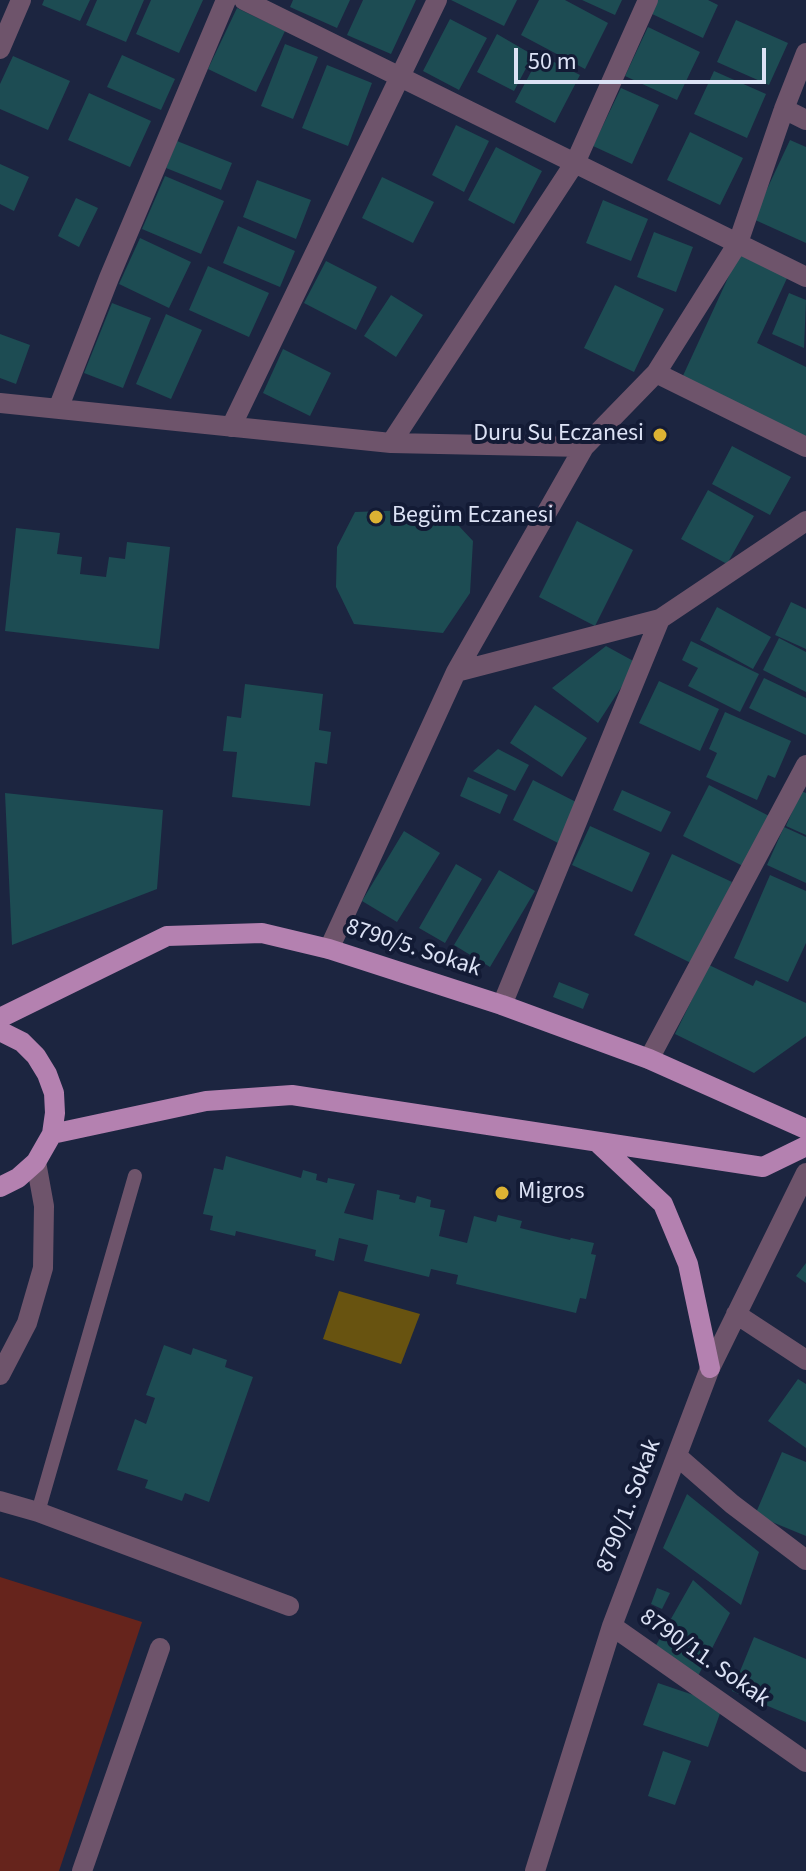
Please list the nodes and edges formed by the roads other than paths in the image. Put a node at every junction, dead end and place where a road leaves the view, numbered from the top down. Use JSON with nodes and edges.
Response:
{"nodes":[{"id":1,"x":21,"y":0,"type":"edge"},
{"id":2,"x":226,"y":0,"type":"edge"},
{"id":3,"x":244,"y":0,"type":"edge"},
{"id":4,"x":437,"y":0,"type":"edge"},
{"id":5,"x":648,"y":0,"type":"edge"},
{"id":6,"x":275,"y":7,"type":"edge"},
{"id":7,"x":0,"y":49,"type":"edge"},
{"id":8,"x":806,"y":53,"type":"edge"},
{"id":9,"x":400,"y":77,"type":"junction"},
{"id":10,"x":784,"y":109,"type":"junction"},
{"id":11,"x":806,"y":120,"type":"edge"},
{"id":12,"x":576,"y":161,"type":"junction"},
{"id":13,"x":738,"y":243,"type":"junction"},
{"id":14,"x":806,"y":277,"type":"edge"},
{"id":15,"x":656,"y":373,"type":"junction"},
{"id":16,"x":0,"y":403,"type":"edge"},
{"id":17,"x":58,"y":409,"type":"junction"},
{"id":18,"x":231,"y":427,"type":"junction"},
{"id":19,"x":391,"y":443,"type":"junction"},
{"id":20,"x":584,"y":447,"type":"junction"},
{"id":21,"x":806,"y":447,"type":"edge"},
{"id":22,"x":806,"y":521,"type":"edge"},
{"id":23,"x":660,"y":619,"type":"junction"},
{"id":24,"x":456,"y":672,"type":"junction"},
{"id":25,"x":806,"y":765,"type":"edge"},
{"id":26,"x":329,"y":949,"type":"junction"},
{"id":27,"x":502,"y":1005,"type":"junction"},
{"id":28,"x":0,"y":1018,"type":"edge"},
{"id":29,"x":0,"y":1031,"type":"edge"},
{"id":30,"x":649,"y":1059,"type":"junction"},
{"id":31,"x":806,"y":1129,"type":"edge"},
{"id":32,"x":52,"y":1134,"type":"junction"},
{"id":33,"x":599,"y":1144,"type":"junction"},
{"id":34,"x":806,"y":1146,"type":"edge"},
{"id":35,"x":36,"y":1162,"type":"junction"},
{"id":36,"x":806,"y":1173,"type":"edge"},
{"id":37,"x":135,"y":1176,"type":"dead end"},
{"id":38,"x":0,"y":1187,"type":"edge"},
{"id":39,"x":736,"y":1314,"type":"junction"},
{"id":40,"x":806,"y":1360,"type":"edge"},
{"id":41,"x":710,"y":1368,"type":"junction"},
{"id":42,"x":0,"y":1375,"type":"edge"},
{"id":43,"x":677,"y":1456,"type":"junction"},
{"id":44,"x":0,"y":1501,"type":"edge"},
{"id":45,"x":38,"y":1512,"type":"junction"},
{"id":46,"x":806,"y":1560,"type":"edge"},
{"id":47,"x":289,"y":1606,"type":"dead end"},
{"id":48,"x":612,"y":1626,"type":"junction"},
{"id":49,"x":160,"y":1648,"type":"dead end"},
{"id":50,"x":806,"y":1762,"type":"edge"},
{"id":51,"x":82,"y":1871,"type":"edge"},
{"id":52,"x":535,"y":1871,"type":"edge"}],
"edges":[{"from":1,"to":7,"type":"street"},
{"from":2,"to":17,"type":"street"},
{"from":3,"to":6,"type":"street"},
{"from":4,"to":9,"type":"street"},
{"from":5,"to":12,"type":"street"},
{"from":6,"to":9,"type":"street"},
{"from":8,"to":10,"type":"street"},
{"from":9,"to":12,"type":"street"},
{"from":9,"to":18,"type":"street"},
{"from":10,"to":11,"type":"street"},
{"from":10,"to":13,"type":"street"},
{"from":12,"to":13,"type":"street"},
{"from":12,"to":19,"type":"street"},
{"from":13,"to":14,"type":"street"},
{"from":13,"to":15,"type":"street"},
{"from":15,"to":20,"type":"street"},
{"from":15,"to":21,"type":"street"},
{"from":16,"to":17,"type":"street"},
{"from":17,"to":18,"type":"street"},
{"from":18,"to":19,"type":"street"},
{"from":19,"to":20,"type":"street"},
{"from":20,"to":24,"type":"street"},
{"from":22,"to":23,"type":"street"},
{"from":23,"to":24,"type":"street"},
{"from":23,"to":27,"type":"street"},
{"from":24,"to":26,"type":"street"},
{"from":25,"to":30,"type":"street"},
{"from":26,"to":27,"type":"main road","name":"8790/5. Sokak"},
{"from":26,"to":28,"type":"main road","name":"8790/5. Sokak"},
{"from":27,"to":30,"type":"main road","name":"8790/5. Sokak"},
{"from":29,"to":32,"type":"main road"},
{"from":30,"to":31,"type":"main road","name":"8790/5. Sokak"},
{"from":32,"to":33,"type":"main road"},
{"from":32,"to":35,"type":"main road"},
{"from":33,"to":34,"type":"main road"},
{"from":33,"to":41,"type":"main road"},
{"from":35,"to":38,"type":"main road"},
{"from":35,"to":42,"type":"street"},
{"from":36,"to":39,"type":"street","name":"8790/1. Sokak"},
{"from":37,"to":45,"type":"lane"},
{"from":39,"to":40,"type":"street"},
{"from":39,"to":41,"type":"street","name":"8790/1. Sokak"},
{"from":41,"to":43,"type":"street","name":"8790/1. Sokak"},
{"from":43,"to":46,"type":"street"},
{"from":43,"to":48,"type":"street","name":"8790/1. Sokak"},
{"from":44,"to":45,"type":"street"},
{"from":45,"to":47,"type":"street"},
{"from":48,"to":50,"type":"street","name":"8790/11. Sokak"},
{"from":48,"to":52,"type":"street","name":"8790/1. Sokak"},
{"from":49,"to":51,"type":"street"}]}
